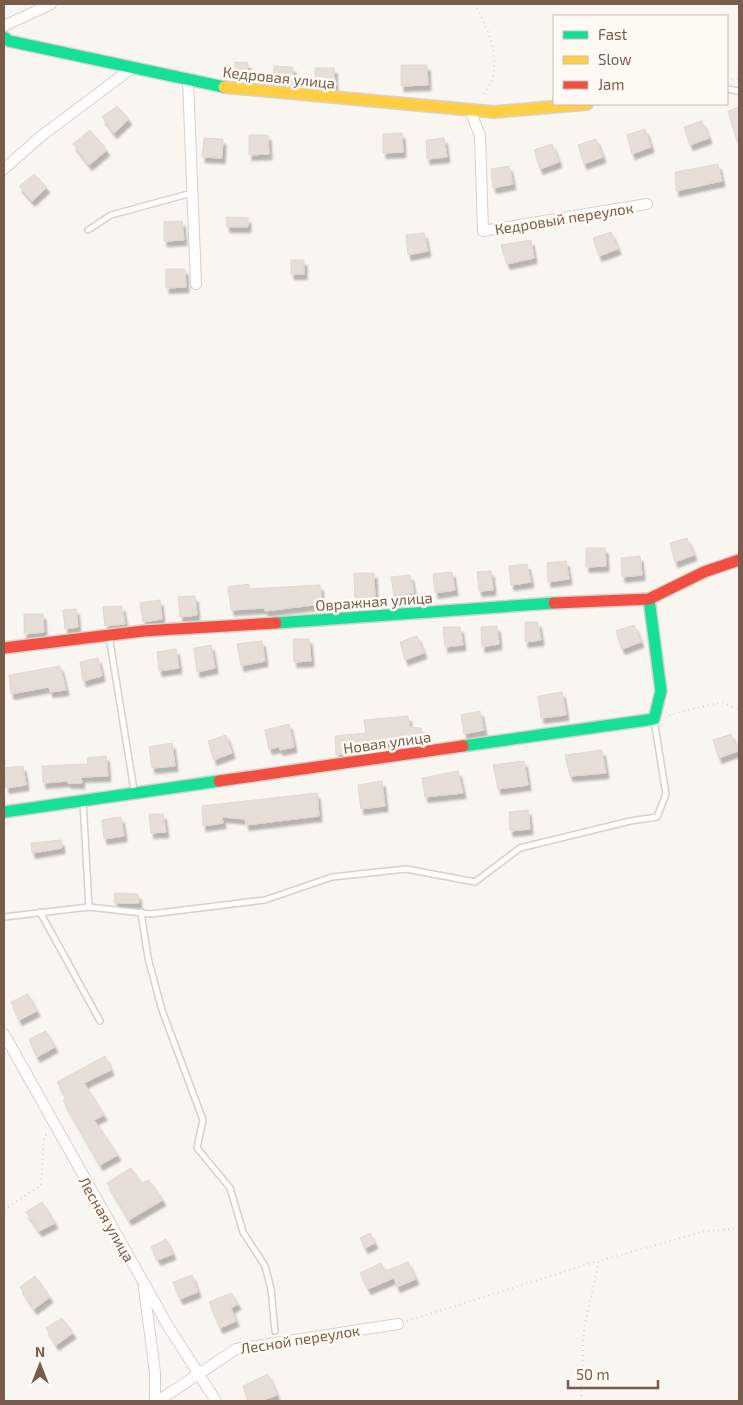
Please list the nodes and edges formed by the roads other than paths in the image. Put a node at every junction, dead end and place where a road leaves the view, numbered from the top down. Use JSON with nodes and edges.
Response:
{"nodes":[{"id":1,"x":51,"y":4,"type":"edge"},
{"id":2,"x":4,"y":26,"type":"edge"},
{"id":3,"x":4,"y":38,"type":"edge"},
{"id":4,"x":132,"y":68,"type":"junction"},
{"id":5,"x":188,"y":80,"type":"junction"},
{"id":6,"x":575,"y":105,"type":"edge"},
{"id":7,"x":470,"y":110,"type":"junction"},
{"id":8,"x":4,"y":170,"type":"edge"},
{"id":9,"x":192,"y":193,"type":"junction"},
{"id":10,"x":647,"y":204,"type":"dead end"},
{"id":11,"x":88,"y":230,"type":"dead end"},
{"id":12,"x":196,"y":284,"type":"dead end"},
{"id":13,"x":739,"y":560,"type":"edge"},
{"id":14,"x":649,"y":599,"type":"junction"},
{"id":15,"x":109,"y":636,"type":"junction"},
{"id":16,"x":4,"y":648,"type":"edge"},
{"id":17,"x":654,"y":719,"type":"junction"},
{"id":18,"x":134,"y":793,"type":"junction"},
{"id":19,"x":82,"y":801,"type":"junction"},
{"id":20,"x":4,"y":812,"type":"edge"},
{"id":21,"x":89,"y":907,"type":"junction"},
{"id":22,"x":40,"y":912,"type":"junction"},
{"id":23,"x":141,"y":912,"type":"junction"},
{"id":24,"x":4,"y":917,"type":"edge"},
{"id":25,"x":100,"y":1021,"type":"dead end"},
{"id":26,"x":4,"y":1034,"type":"edge"},
{"id":27,"x":143,"y":1282,"type":"junction"},
{"id":28,"x":398,"y":1324,"type":"road end"},
{"id":29,"x":275,"y":1331,"type":"dead end"},
{"id":30,"x":199,"y":1374,"type":"junction"},
{"id":31,"x":156,"y":1401,"type":"edge"},
{"id":32,"x":216,"y":1401,"type":"edge"}],
"edges":[{"from":1,"to":2,"type":"street"},
{"from":3,"to":4,"type":"street","name":"Кедровая улица"},
{"from":4,"to":5,"type":"street","name":"Кедровая улица"},
{"from":4,"to":8,"type":"street"},
{"from":5,"to":7,"type":"street","name":"Кедровая улица"},
{"from":5,"to":9,"type":"street"},
{"from":6,"to":7,"type":"street","name":"Кедровая улица"},
{"from":7,"to":10,"type":"street","name":"Кедровый переулок"},
{"from":9,"to":11,"type":"lane"},
{"from":9,"to":12,"type":"street"},
{"from":13,"to":14,"type":"street","name":"Овражная улица"},
{"from":14,"to":15,"type":"street","name":"Овражная улица"},
{"from":14,"to":17,"type":"street"},
{"from":15,"to":16,"type":"street","name":"Овражная улица"},
{"from":15,"to":18,"type":"lane"},
{"from":17,"to":18,"type":"street","name":"Новая улица"},
{"from":17,"to":23,"type":"lane"},
{"from":18,"to":19,"type":"street","name":"Новая улица"},
{"from":19,"to":20,"type":"street","name":"Новая улица"},
{"from":19,"to":21,"type":"lane"},
{"from":21,"to":22,"type":"lane"},
{"from":21,"to":23,"type":"lane"},
{"from":22,"to":24,"type":"lane"},
{"from":22,"to":25,"type":"lane"},
{"from":23,"to":29,"type":"lane"},
{"from":26,"to":27,"type":"street","name":"Лесная улица"},
{"from":27,"to":30,"type":"street","name":"Лесная улица"},
{"from":27,"to":31,"type":"street"},
{"from":28,"to":30,"type":"street","name":"Лесной переулок"},
{"from":30,"to":31,"type":"street","name":"Лесной переулок"},
{"from":30,"to":32,"type":"street","name":"Лесная улица"}]}
